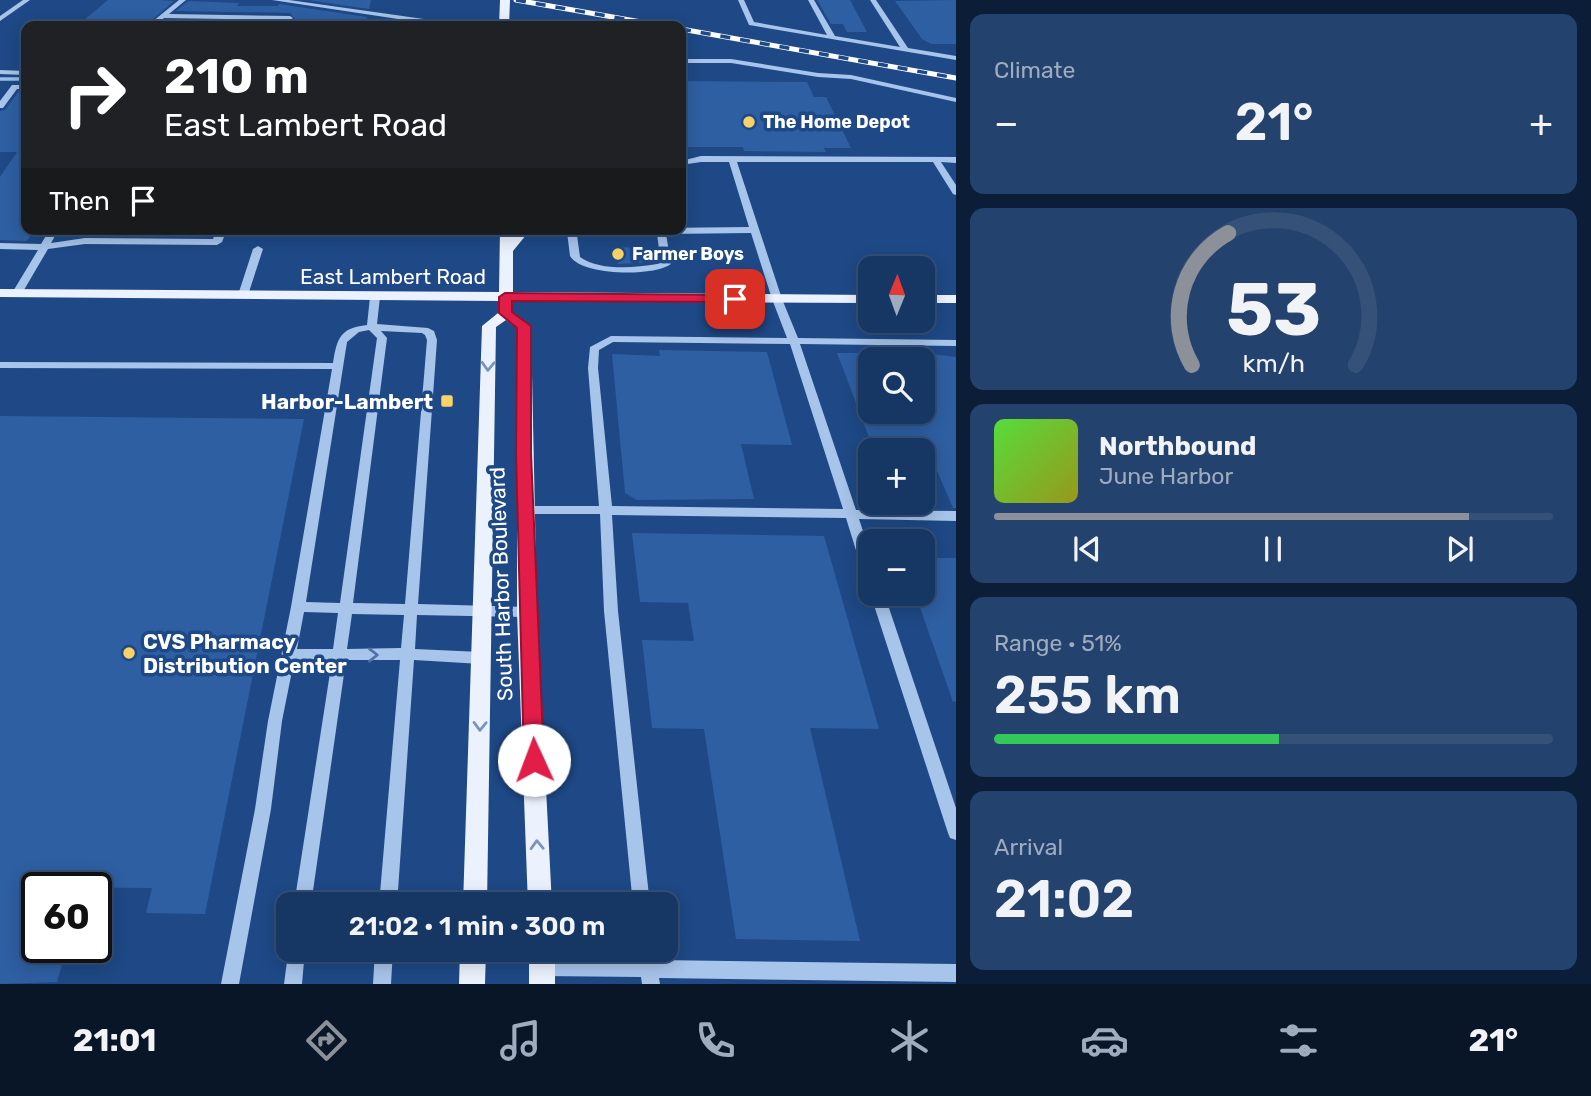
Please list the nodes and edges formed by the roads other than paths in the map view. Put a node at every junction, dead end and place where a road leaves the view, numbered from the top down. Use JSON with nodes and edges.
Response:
{"nodes":[{"id":1,"x":27,"y":0,"type":"edge"},
{"id":2,"x":183,"y":0,"type":"edge"},
{"id":3,"x":275,"y":0,"type":"edge"},
{"id":4,"x":505,"y":0,"type":"edge"},
{"id":5,"x":732,"y":0,"type":"edge"},
{"id":6,"x":811,"y":0,"type":"edge"},
{"id":7,"x":873,"y":0,"type":"edge"},
{"id":8,"x":741,"y":1,"type":"edge"},
{"id":9,"x":295,"y":3,"type":"junction"},
{"id":10,"x":162,"y":16,"type":"junction"},
{"id":11,"x":290,"y":18,"type":"junction"},
{"id":12,"x":0,"y":19,"type":"edge"},
{"id":13,"x":156,"y":21,"type":"edge"},
{"id":14,"x":289,"y":21,"type":"edge"},
{"id":15,"x":424,"y":21,"type":"edge"},
{"id":16,"x":504,"y":21,"type":"edge"},
{"id":17,"x":832,"y":37,"type":"junction"},
{"id":18,"x":905,"y":49,"type":"junction"},
{"id":19,"x":956,"y":58,"type":"edge"},
{"id":20,"x":686,"y":61,"type":"edge"},
{"id":21,"x":0,"y":72,"type":"edge"},
{"id":22,"x":21,"y":73,"type":"edge"},
{"id":23,"x":21,"y":87,"type":"edge"},
{"id":24,"x":955,"y":102,"type":"edge"},
{"id":25,"x":0,"y":106,"type":"edge"},
{"id":26,"x":732,"y":159,"type":"junction"},
{"id":27,"x":936,"y":159,"type":"junction"},
{"id":28,"x":686,"y":160,"type":"edge"},
{"id":29,"x":956,"y":160,"type":"edge"},
{"id":30,"x":956,"y":192,"type":"edge"},
{"id":31,"x":754,"y":230,"type":"junction"},
{"id":32,"x":686,"y":231,"type":"edge"},
{"id":33,"x":51,"y":235,"type":"edge"},
{"id":34,"x":220,"y":235,"type":"edge"},
{"id":35,"x":507,"y":235,"type":"edge"},
{"id":36,"x":520,"y":235,"type":"edge"},
{"id":37,"x":572,"y":235,"type":"edge"},
{"id":38,"x":661,"y":235,"type":"edge"},
{"id":39,"x":0,"y":246,"type":"edge"},
{"id":40,"x":44,"y":247,"type":"junction"},
{"id":41,"x":258,"y":249,"type":"dead end"},
{"id":42,"x":506,"y":251,"type":"junction"},
{"id":43,"x":0,"y":293,"type":"edge"},
{"id":44,"x":17,"y":293,"type":"junction"},
{"id":45,"x":243,"y":295,"type":"junction"},
{"id":46,"x":375,"y":297,"type":"junction"},
{"id":47,"x":776,"y":299,"type":"junction"},
{"id":48,"x":858,"y":299,"type":"edge"},
{"id":49,"x":935,"y":299,"type":"edge"},
{"id":50,"x":956,"y":299,"type":"edge"},
{"id":51,"x":506,"y":305,"type":"junction"},
{"id":52,"x":372,"y":327,"type":"junction"},
{"id":53,"x":794,"y":341,"type":"junction"},
{"id":54,"x":956,"y":343,"type":"edge"},
{"id":55,"x":0,"y":365,"type":"edge"},
{"id":56,"x":338,"y":366,"type":"junction"},
{"id":57,"x":525,"y":510,"type":"junction"},
{"id":58,"x":606,"y":510,"type":"junction"},
{"id":59,"x":850,"y":514,"type":"junction"},
{"id":60,"x":956,"y":516,"type":"edge"},
{"id":61,"x":858,"y":538,"type":"edge"},
{"id":62,"x":881,"y":606,"type":"edge"},
{"id":63,"x":298,"y":607,"type":"junction"},
{"id":64,"x":345,"y":608,"type":"junction"},
{"id":65,"x":410,"y":608,"type":"junction"},
{"id":66,"x":481,"y":611,"type":"junction"},
{"id":67,"x":527,"y":612,"type":"junction"},
{"id":68,"x":407,"y":654,"type":"junction"},
{"id":69,"x":289,"y":655,"type":"junction"},
{"id":70,"x":339,"y":655,"type":"junction"},
{"id":71,"x":481,"y":658,"type":"junction"},
{"id":72,"x":956,"y":833,"type":"edge"},
{"id":73,"x":304,"y":892,"type":"edge"},
{"id":74,"x":389,"y":892,"type":"edge"},
{"id":75,"x":475,"y":892,"type":"edge"},
{"id":76,"x":539,"y":892,"type":"edge"},
{"id":77,"x":641,"y":892,"type":"edge"},
{"id":78,"x":295,"y":962,"type":"edge"},
{"id":79,"x":383,"y":962,"type":"edge"},
{"id":80,"x":473,"y":962,"type":"edge"},
{"id":81,"x":542,"y":967,"type":"edge"},
{"id":82,"x":956,"y":973,"type":"edge"},
{"id":83,"x":650,"y":977,"type":"edge"},
{"id":84,"x":230,"y":984,"type":"edge"},
{"id":85,"x":293,"y":984,"type":"edge"},
{"id":86,"x":382,"y":984,"type":"edge"},
{"id":87,"x":472,"y":984,"type":"edge"}],
"edges":[{"from":1,"to":12,"type":"street"},
{"from":2,"to":10,"type":"street"},
{"from":3,"to":9,"type":"street"},
{"from":4,"to":16,"type":"main road"},
{"from":5,"to":8,"type":"street"},
{"from":6,"to":17,"type":"street"},
{"from":7,"to":18,"type":"street"},
{"from":8,"to":17,"type":"street"},
{"from":9,"to":11,"type":"street"},
{"from":9,"to":15,"type":"street"},
{"from":10,"to":11,"type":"street"},
{"from":10,"to":13,"type":"street"},
{"from":11,"to":14,"type":"street"},
{"from":17,"to":18,"type":"street"},
{"from":18,"to":19,"type":"street"},
{"from":20,"to":24,"type":"street"},
{"from":21,"to":22,"type":"street"},
{"from":23,"to":25,"type":"street"},
{"from":26,"to":27,"type":"street"},
{"from":26,"to":28,"type":"street"},
{"from":26,"to":31,"type":"street"},
{"from":27,"to":29,"type":"street"},
{"from":27,"to":30,"type":"street"},
{"from":31,"to":32,"type":"street"},
{"from":31,"to":47,"type":"street"},
{"from":33,"to":40,"type":"lane"},
{"from":34,"to":40,"type":"street"},
{"from":35,"to":42,"type":"main road"},
{"from":36,"to":42,"type":"main road"},
{"from":37,"to":38,"type":"street"},
{"from":39,"to":40,"type":"lane"},
{"from":40,"to":44,"type":"street"},
{"from":41,"to":45,"type":"street"},
{"from":42,"to":51,"type":"main road"},
{"from":43,"to":44,"type":"main road","name":"East Lambert Road"},
{"from":44,"to":45,"type":"main road","name":"East Lambert Road"},
{"from":45,"to":46,"type":"main road","name":"East Lambert Road"},
{"from":46,"to":51,"type":"main road","name":"East Lambert Road"},
{"from":46,"to":52,"type":"street"},
{"from":47,"to":48,"type":"main road","name":"East Lambert Road"},
{"from":47,"to":51,"type":"main road","name":"East Lambert Road"},
{"from":47,"to":53,"type":"street"},
{"from":49,"to":50,"type":"main road"},
{"from":51,"to":57,"type":"main road","name":"South Harbor Boulevard"},
{"from":51,"to":66,"type":"main road","name":"South Harbor Boulevard","one_way":true},
{"from":52,"to":56,"type":"street"},
{"from":52,"to":64,"type":"street"},
{"from":52,"to":65,"type":"street"},
{"from":53,"to":54,"type":"street"},
{"from":53,"to":58,"type":"street"},
{"from":53,"to":59,"type":"street"},
{"from":55,"to":56,"type":"street"},
{"from":56,"to":63,"type":"street"},
{"from":57,"to":58,"type":"street"},
{"from":57,"to":67,"type":"main road","name":"South Harbor Boulevard"},
{"from":58,"to":59,"type":"street"},
{"from":58,"to":77,"type":"street"},
{"from":59,"to":60,"type":"street"},
{"from":59,"to":61,"type":"street"},
{"from":62,"to":72,"type":"street"},
{"from":63,"to":64,"type":"street"},
{"from":63,"to":69,"type":"street"},
{"from":64,"to":65,"type":"street"},
{"from":64,"to":70,"type":"street"},
{"from":65,"to":66,"type":"street"},
{"from":65,"to":68,"type":"street"},
{"from":66,"to":67,"type":"street"},
{"from":66,"to":71,"type":"main road","name":"South Harbor Boulevard"},
{"from":76,"to":67,"type":"main road","name":"South Harbor Boulevard","one_way":true},
{"from":70,"to":68,"type":"lane","one_way":true},
{"from":68,"to":71,"type":"street"},
{"from":68,"to":74,"type":"street"},
{"from":69,"to":70,"type":"lane"},
{"from":69,"to":84,"type":"street"},
{"from":70,"to":73,"type":"street"},
{"from":71,"to":75,"type":"main road","name":"South Harbor Boulevard","one_way":true},
{"from":78,"to":85,"type":"street"},
{"from":79,"to":86,"type":"street"},
{"from":80,"to":87,"type":"main road"},
{"from":81,"to":83,"type":"street"},
{"from":82,"to":83,"type":"street"}]}
